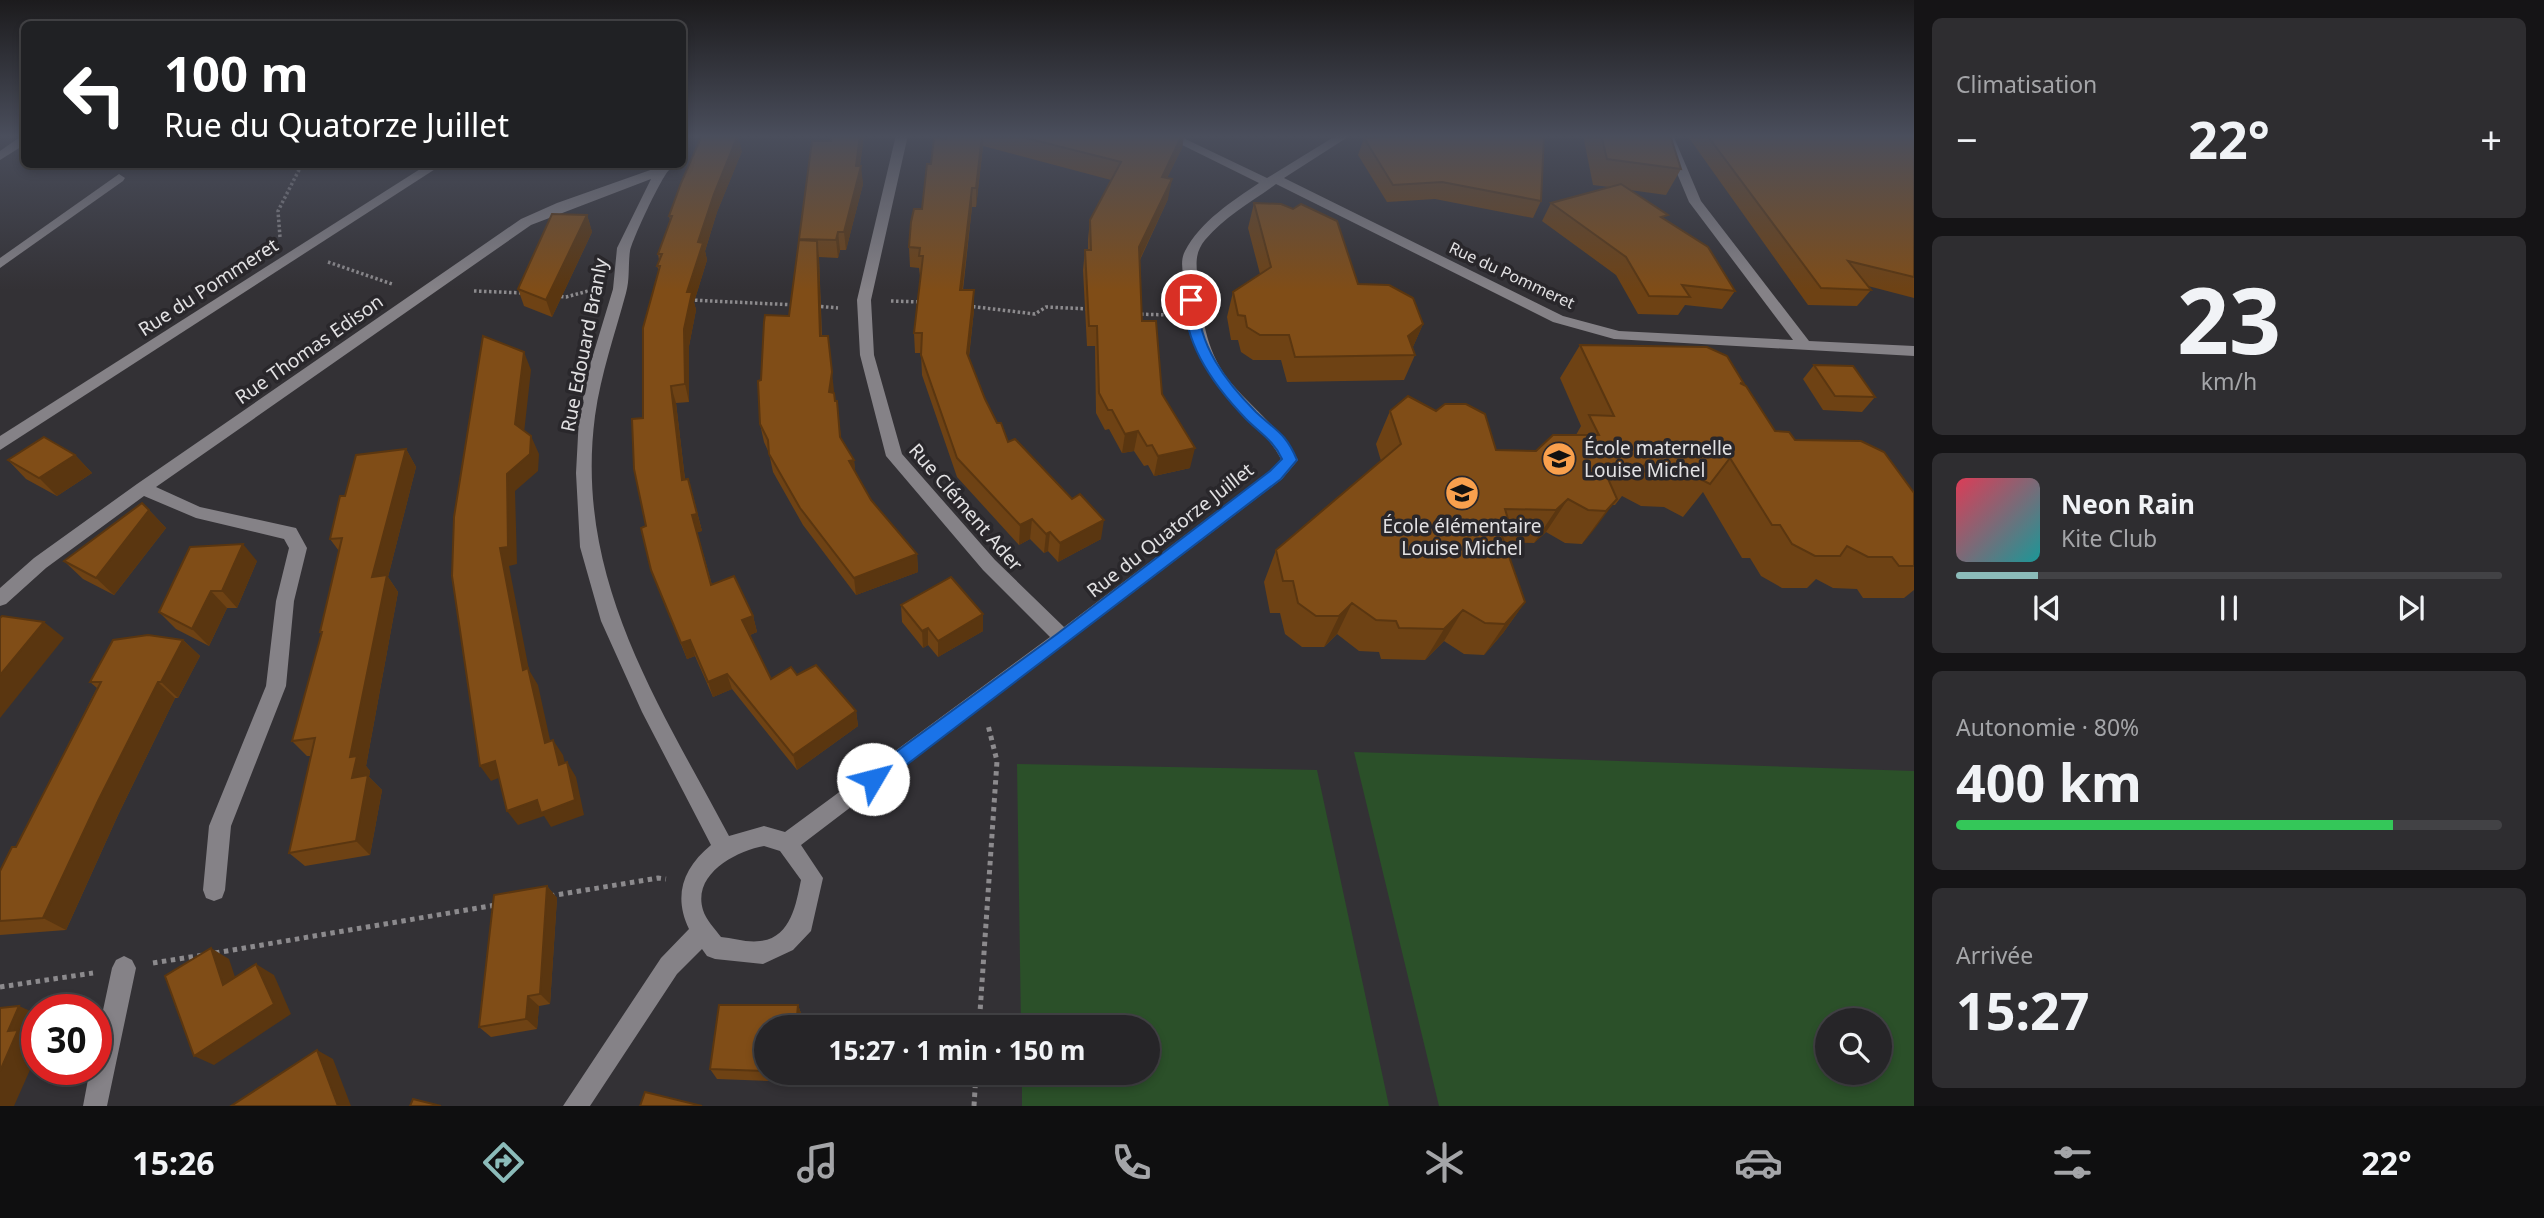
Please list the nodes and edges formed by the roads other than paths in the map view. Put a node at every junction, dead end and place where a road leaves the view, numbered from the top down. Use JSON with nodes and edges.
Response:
{"nodes":[{"id":1,"x":107,"y":187,"type":"edge"},
{"id":2,"x":402,"y":187,"type":"edge"},
{"id":3,"x":613,"y":187,"type":"edge"},
{"id":4,"x":654,"y":187,"type":"edge"},
{"id":5,"x":890,"y":187,"type":"edge"},
{"id":6,"x":1265,"y":187,"type":"edge"},
{"id":7,"x":1283,"y":187,"type":"edge"},
{"id":8,"x":1689,"y":187,"type":"edge"},
{"id":9,"x":0,"y":264,"type":"edge"},
{"id":10,"x":1804,"y":345,"type":"junction"},
{"id":11,"x":1914,"y":351,"type":"edge"},
{"id":12,"x":0,"y":444,"type":"edge"},
{"id":13,"x":143,"y":488,"type":"junction"},
{"id":14,"x":0,"y":600,"type":"edge"},
{"id":15,"x":1063,"y":639,"type":"junction"},
{"id":16,"x":787,"y":843,"type":"junction"},
{"id":17,"x":724,"y":848,"type":"junction"},
{"id":18,"x":214,"y":890,"type":"dead end"},
{"id":19,"x":702,"y":932,"type":"junction"},
{"id":20,"x":124,"y":968,"type":"road end"},
{"id":21,"x":95,"y":1106,"type":"edge"},
{"id":22,"x":575,"y":1106,"type":"edge"}],
"edges":[{"from":1,"to":9,"type":"street"},
{"from":2,"to":12,"type":"street","name":"Rue du Pommeret"},
{"from":3,"to":13,"type":"street","name":"Rue Thomas Edison"},
{"from":4,"to":17,"type":"street","name":"Rue Edouard Branly"},
{"from":5,"to":15,"type":"street","name":"Rue Clément Ader"},
{"from":6,"to":15,"type":"street","name":"Rue du Quatorze Juillet"},
{"from":7,"to":10,"type":"street","name":"Rue du Pommeret"},
{"from":8,"to":10,"type":"street"},
{"from":10,"to":11,"type":"street","name":"Rue du Pommeret"},
{"from":13,"to":14,"type":"street","name":"Rue Thomas Edison"},
{"from":13,"to":18,"type":"street"},
{"from":15,"to":16,"type":"street","name":"Rue du Quatorze Juillet"},
{"from":16,"to":17,"type":"street"},
{"from":16,"to":19,"type":"street"},
{"from":17,"to":19,"type":"street"},
{"from":19,"to":22,"type":"street"},
{"from":20,"to":21,"type":"street"}]}
